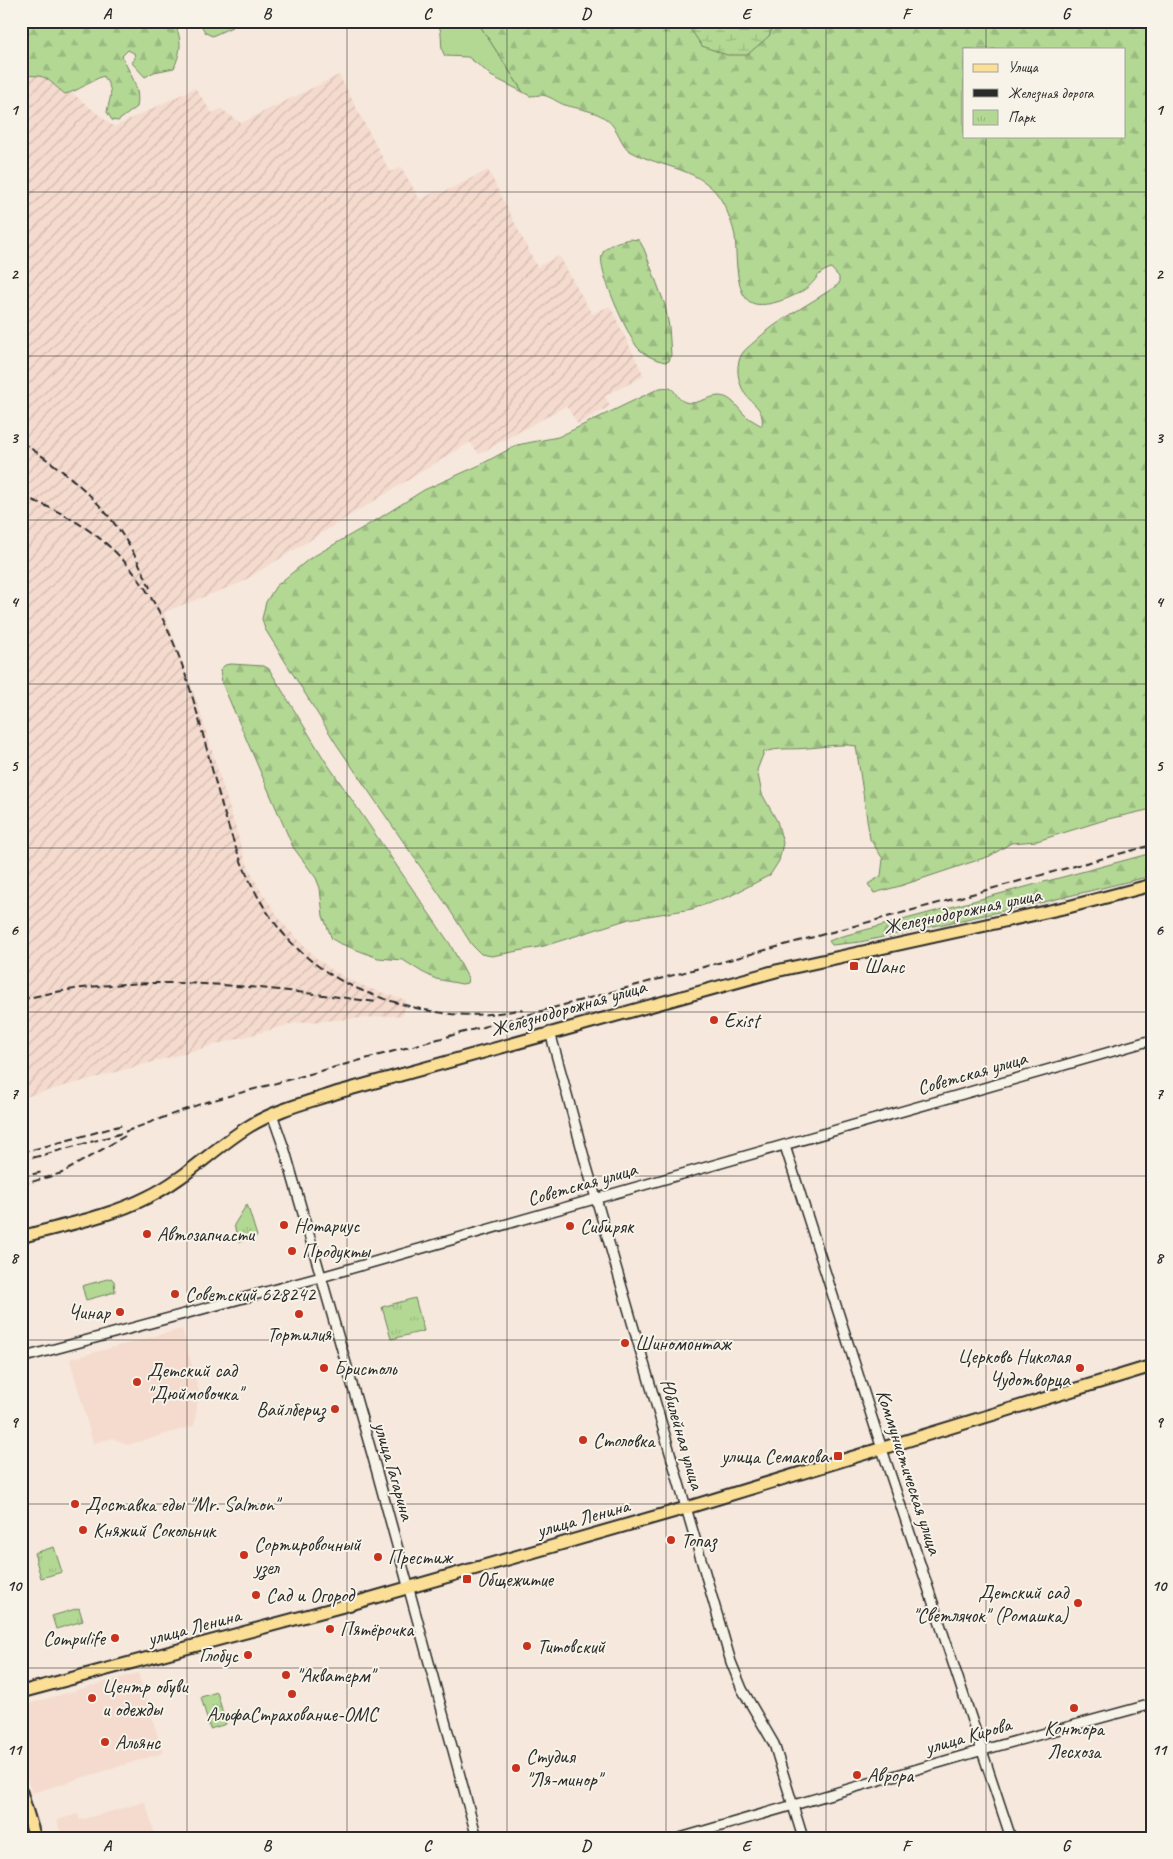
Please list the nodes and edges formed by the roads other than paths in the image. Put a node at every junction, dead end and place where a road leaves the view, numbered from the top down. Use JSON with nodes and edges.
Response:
{"nodes":[{"id":1,"x":1152,"y":885,"type":"edge"},
{"id":2,"x":550,"y":1032,"type":"junction"},
{"id":3,"x":1152,"y":1040,"type":"edge"},
{"id":4,"x":272,"y":1114,"type":"junction"},
{"id":5,"x":785,"y":1146,"type":"junction"},
{"id":6,"x":596,"y":1198,"type":"junction"},
{"id":7,"x":21,"y":1237,"type":"edge"},
{"id":8,"x":321,"y":1277,"type":"junction"},
{"id":9,"x":21,"y":1358,"type":"edge"},
{"id":10,"x":1152,"y":1366,"type":"edge"},
{"id":11,"x":882,"y":1449,"type":"junction"},
{"id":12,"x":686,"y":1508,"type":"junction"},
{"id":13,"x":409,"y":1587,"type":"junction"},
{"id":14,"x":21,"y":1692,"type":"edge"},
{"id":15,"x":1152,"y":1704,"type":"edge"},
{"id":16,"x":983,"y":1750,"type":"junction"},
{"id":17,"x":21,"y":1792,"type":"edge"},
{"id":18,"x":793,"y":1806,"type":"junction"},
{"id":19,"x":35,"y":1838,"type":"edge"},
{"id":20,"x":478,"y":1838,"type":"edge"},
{"id":21,"x":680,"y":1838,"type":"edge"},
{"id":22,"x":803,"y":1838,"type":"edge"},
{"id":23,"x":1011,"y":1838,"type":"edge"}],
"edges":[{"from":1,"to":2,"type":"main road","name":"Железнодорожная улица"},
{"from":2,"to":4,"type":"main road","name":"Железнодорожная улица"},
{"from":2,"to":6,"type":"street","name":"Юбилейная улица"},
{"from":3,"to":5,"type":"street","name":"Советская улица"},
{"from":4,"to":7,"type":"main road","name":"Железнодорожная улица"},
{"from":4,"to":8,"type":"street","name":"улица Гагарина"},
{"from":5,"to":6,"type":"street","name":"Советская улица"},
{"from":5,"to":11,"type":"street","name":"Коммунистическая улица"},
{"from":6,"to":8,"type":"street","name":"Советская улица"},
{"from":6,"to":12,"type":"street","name":"Юбилейная улица"},
{"from":8,"to":9,"type":"street","name":"Советская улица"},
{"from":8,"to":13,"type":"street","name":"улица Гагарина"},
{"from":10,"to":11,"type":"main road","name":"улица Ленина"},
{"from":11,"to":12,"type":"main road","name":"улица Ленина"},
{"from":11,"to":16,"type":"street","name":"Коммунистическая улица"},
{"from":12,"to":13,"type":"main road","name":"улица Ленина"},
{"from":12,"to":18,"type":"street","name":"Юбилейная улица"},
{"from":13,"to":14,"type":"main road","name":"улица Ленина"},
{"from":13,"to":20,"type":"street","name":"улица Гагарина"},
{"from":15,"to":16,"type":"street","name":"улица Кирова"},
{"from":16,"to":18,"type":"street","name":"улица Кирова"},
{"from":16,"to":23,"type":"street","name":"Коммунистическая улица"},
{"from":17,"to":19,"type":"main road"},
{"from":18,"to":21,"type":"street","name":"улица Кирова"},
{"from":18,"to":22,"type":"street","name":"Юбилейная улица"}]}
